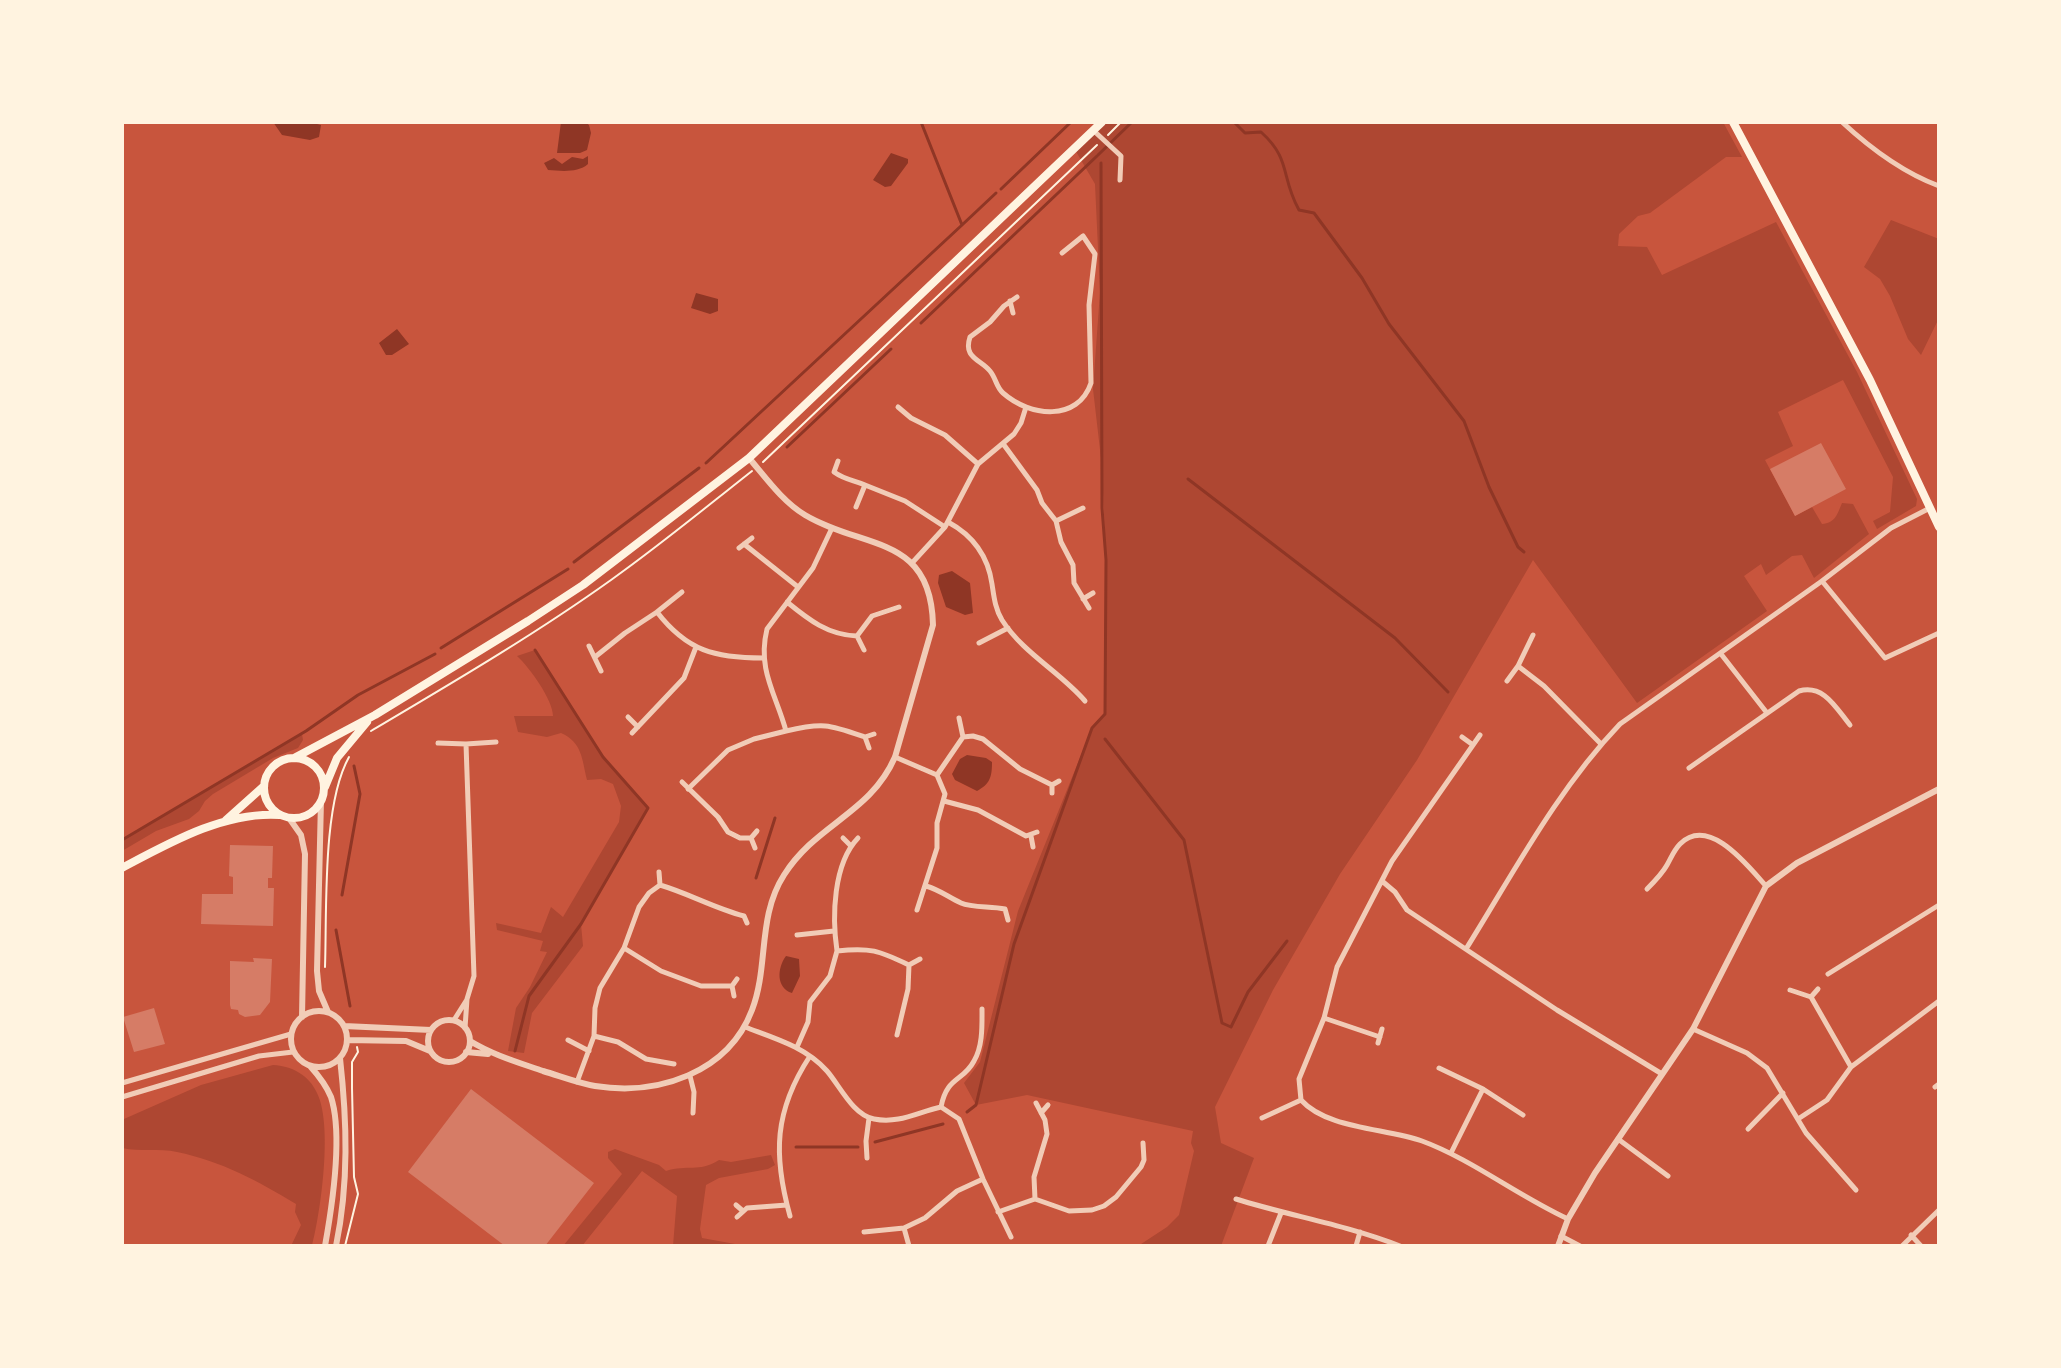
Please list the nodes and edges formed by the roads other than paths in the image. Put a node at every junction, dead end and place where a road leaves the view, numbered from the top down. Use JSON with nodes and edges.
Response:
{"nodes":[{"id":1,"x":1102,"y":122,"type":"edge"},
{"id":2,"x":1733,"y":122,"type":"edge"},
{"id":3,"x":1843,"y":123,"type":"edge"},
{"id":4,"x":1094,"y":131,"type":"junction"},
{"id":5,"x":1120,"y":180,"type":"dead end"},
{"id":6,"x":1939,"y":186,"type":"edge"},
{"id":7,"x":1062,"y":253,"type":"dead end"},
{"id":8,"x":1017,"y":297,"type":"dead end"},
{"id":9,"x":1010,"y":301,"type":"junction"},
{"id":10,"x":1013,"y":313,"type":"dead end"},
{"id":11,"x":898,"y":407,"type":"dead end"},
{"id":12,"x":1026,"y":407,"type":"junction"},
{"id":13,"x":1004,"y":445,"type":"junction"},
{"id":14,"x":749,"y":458,"type":"junction"},
{"id":15,"x":838,"y":461,"type":"dead end"},
{"id":16,"x":978,"y":464,"type":"junction"},
{"id":17,"x":834,"y":472,"type":"junction"},
{"id":18,"x":827,"y":473,"type":"dead end"},
{"id":19,"x":865,"y":485,"type":"junction"},
{"id":20,"x":856,"y":507,"type":"dead end"},
{"id":21,"x":1083,"y":508,"type":"dead end"},
{"id":22,"x":1935,"y":511,"type":"edge"},
{"id":23,"x":1056,"y":521,"type":"junction"},
{"id":24,"x":946,"y":524,"type":"junction"},
{"id":25,"x":833,"y":527,"type":"junction"},
{"id":26,"x":1939,"y":527,"type":"edge"},
{"id":27,"x":752,"y":538,"type":"dead end"},
{"id":28,"x":912,"y":563,"type":"junction"},
{"id":29,"x":1822,"y":581,"type":"junction"},
{"id":30,"x":798,"y":587,"type":"junction"},
{"id":31,"x":682,"y":592,"type":"dead end"},
{"id":32,"x":1093,"y":593,"type":"dead end"},
{"id":33,"x":1083,"y":599,"type":"junction"},
{"id":34,"x":787,"y":602,"type":"junction"},
{"id":35,"x":899,"y":607,"type":"dead end"},
{"id":36,"x":1089,"y":608,"type":"dead end"},
{"id":37,"x":657,"y":612,"type":"junction"},
{"id":38,"x":1008,"y":628,"type":"junction"},
{"id":39,"x":1939,"y":633,"type":"edge"},
{"id":40,"x":1533,"y":635,"type":"dead end"},
{"id":41,"x":857,"y":636,"type":"junction"},
{"id":42,"x":979,"y":643,"type":"dead end"},
{"id":43,"x":589,"y":646,"type":"dead end"},
{"id":44,"x":696,"y":647,"type":"junction"},
{"id":45,"x":864,"y":650,"type":"dead end"},
{"id":46,"x":1720,"y":654,"type":"junction"},
{"id":47,"x":595,"y":657,"type":"junction"},
{"id":48,"x":763,"y":658,"type":"junction"},
{"id":49,"x":1518,"y":666,"type":"junction"},
{"id":50,"x":601,"y":671,"type":"dead end"},
{"id":51,"x":1507,"y":681,"type":"dead end"},
{"id":52,"x":1085,"y":701,"type":"dead end"},
{"id":53,"x":1767,"y":713,"type":"junction"},
{"id":54,"x":375,"y":715,"type":"junction"},
{"id":55,"x":628,"y":717,"type":"dead end"},
{"id":56,"x":959,"y":718,"type":"dead end"},
{"id":57,"x":1850,"y":725,"type":"dead end"},
{"id":58,"x":638,"y":727,"type":"junction"},
{"id":59,"x":786,"y":731,"type":"junction"},
{"id":60,"x":632,"y":733,"type":"dead end"},
{"id":61,"x":874,"y":734,"type":"dead end"},
{"id":62,"x":1480,"y":735,"type":"dead end"},
{"id":63,"x":865,"y":737,"type":"junction"},
{"id":64,"x":963,"y":737,"type":"junction"},
{"id":65,"x":1462,"y":737,"type":"dead end"},
{"id":66,"x":496,"y":742,"type":"dead end"},
{"id":67,"x":438,"y":743,"type":"dead end"},
{"id":68,"x":466,"y":744,"type":"junction"},
{"id":69,"x":1601,"y":744,"type":"junction"},
{"id":70,"x":1473,"y":745,"type":"junction"},
{"id":71,"x":869,"y":748,"type":"dead end"},
{"id":72,"x":895,"y":757,"type":"junction"},
{"id":73,"x":294,"y":758,"type":"junction"},
{"id":74,"x":1689,"y":768,"type":"dead end"},
{"id":75,"x":937,"y":775,"type":"junction"},
{"id":76,"x":1059,"y":781,"type":"dead end"},
{"id":77,"x":682,"y":782,"type":"dead end"},
{"id":78,"x":1052,"y":785,"type":"junction"},
{"id":79,"x":264,"y":786,"type":"junction"},
{"id":80,"x":688,"y":789,"type":"junction"},
{"id":81,"x":1939,"y":789,"type":"edge"},
{"id":82,"x":1052,"y":793,"type":"dead end"},
{"id":83,"x":322,"y":796,"type":"junction"},
{"id":84,"x":944,"y":801,"type":"junction"},
{"id":85,"x":285,"y":816,"type":"junction"},
{"id":86,"x":223,"y":823,"type":"junction"},
{"id":87,"x":757,"y":831,"type":"dead end"},
{"id":88,"x":751,"y":838,"type":"junction"},
{"id":89,"x":843,"y":838,"type":"dead end"},
{"id":90,"x":858,"y":838,"type":"dead end"},
{"id":91,"x":851,"y":846,"type":"junction"},
{"id":92,"x":1033,"y":847,"type":"dead end"},
{"id":93,"x":755,"y":848,"type":"dead end"},
{"id":94,"x":122,"y":868,"type":"edge"},
{"id":95,"x":659,"y":872,"type":"dead end"},
{"id":96,"x":1382,"y":881,"type":"junction"},
{"id":97,"x":660,"y":885,"type":"junction"},
{"id":98,"x":926,"y":886,"type":"junction"},
{"id":99,"x":1766,"y":886,"type":"junction"},
{"id":100,"x":1647,"y":889,"type":"dead end"},
{"id":101,"x":1011,"y":905,"type":"dead end"},
{"id":102,"x":1939,"y":905,"type":"edge"},
{"id":103,"x":750,"y":909,"type":"dead end"},
{"id":104,"x":1005,"y":909,"type":"junction"},
{"id":105,"x":917,"y":910,"type":"dead end"},
{"id":106,"x":744,"y":916,"type":"junction"},
{"id":107,"x":1008,"y":920,"type":"dead end"},
{"id":108,"x":747,"y":923,"type":"dead end"},
{"id":109,"x":834,"y":931,"type":"junction"},
{"id":110,"x":797,"y":935,"type":"dead end"},
{"id":111,"x":624,"y":948,"type":"junction"},
{"id":112,"x":1466,"y":949,"type":"junction"},
{"id":113,"x":837,"y":951,"type":"junction"},
{"id":114,"x":920,"y":959,"type":"dead end"},
{"id":115,"x":909,"y":965,"type":"junction"},
{"id":116,"x":1828,"y":974,"type":"dead end"},
{"id":117,"x":737,"y":979,"type":"dead end"},
{"id":118,"x":732,"y":986,"type":"junction"},
{"id":119,"x":1818,"y":989,"type":"dead end"},
{"id":120,"x":1790,"y":990,"type":"dead end"},
{"id":121,"x":734,"y":996,"type":"dead end"},
{"id":122,"x":1811,"y":997,"type":"junction"},
{"id":123,"x":467,"y":999,"type":"junction"},
{"id":124,"x":1939,"y":1001,"type":"edge"},
{"id":125,"x":982,"y":1009,"type":"dead end"},
{"id":126,"x":328,"y":1012,"type":"junction"},
{"id":127,"x":302,"y":1017,"type":"junction"},
{"id":128,"x":1324,"y":1018,"type":"junction"},
{"id":129,"x":454,"y":1020,"type":"junction"},
{"id":130,"x":344,"y":1026,"type":"junction"},
{"id":131,"x":745,"y":1027,"type":"junction"},
{"id":132,"x":465,"y":1028,"type":"junction"},
{"id":133,"x":1382,"y":1029,"type":"dead end"},
{"id":134,"x":1693,"y":1029,"type":"junction"},
{"id":135,"x":431,"y":1030,"type":"junction"},
{"id":136,"x":291,"y":1034,"type":"junction"},
{"id":137,"x":897,"y":1035,"type":"dead end"},
{"id":138,"x":594,"y":1036,"type":"junction"},
{"id":139,"x":347,"y":1040,"type":"junction"},
{"id":140,"x":568,"y":1040,"type":"dead end"},
{"id":141,"x":470,"y":1041,"type":"junction"},
{"id":142,"x":797,"y":1047,"type":"junction"},
{"id":143,"x":431,"y":1051,"type":"junction"},
{"id":144,"x":589,"y":1051,"type":"junction"},
{"id":145,"x":293,"y":1052,"type":"junction"},
{"id":146,"x":466,"y":1052,"type":"junction"},
{"id":147,"x":492,"y":1054,"type":"junction"},
{"id":148,"x":810,"y":1056,"type":"junction"},
{"id":149,"x":340,"y":1058,"type":"junction"},
{"id":150,"x":674,"y":1064,"type":"dead end"},
{"id":151,"x":310,"y":1066,"type":"junction"},
{"id":152,"x":1851,"y":1067,"type":"junction"},
{"id":153,"x":1439,"y":1068,"type":"dead end"},
{"id":154,"x":1662,"y":1074,"type":"junction"},
{"id":155,"x":690,"y":1076,"type":"junction"},
{"id":156,"x":577,"y":1082,"type":"junction"},
{"id":157,"x":122,"y":1083,"type":"edge"},
{"id":158,"x":1483,"y":1089,"type":"junction"},
{"id":159,"x":1783,"y":1093,"type":"junction"},
{"id":160,"x":122,"y":1097,"type":"edge"},
{"id":161,"x":1301,"y":1100,"type":"junction"},
{"id":162,"x":1036,"y":1103,"type":"dead end"},
{"id":163,"x":1048,"y":1105,"type":"dead end"},
{"id":164,"x":941,"y":1107,"type":"junction"},
{"id":165,"x":693,"y":1113,"type":"dead end"},
{"id":166,"x":1041,"y":1113,"type":"junction"},
{"id":167,"x":1523,"y":1115,"type":"dead end"},
{"id":168,"x":869,"y":1118,"type":"junction"},
{"id":169,"x":1262,"y":1118,"type":"dead end"},
{"id":170,"x":1798,"y":1119,"type":"junction"},
{"id":171,"x":1748,"y":1129,"type":"dead end"},
{"id":172,"x":1618,"y":1139,"type":"junction"},
{"id":173,"x":1143,"y":1143,"type":"dead end"},
{"id":174,"x":1451,"y":1153,"type":"junction"},
{"id":175,"x":867,"y":1158,"type":"dead end"},
{"id":176,"x":1668,"y":1176,"type":"dead end"},
{"id":177,"x":983,"y":1179,"type":"junction"},
{"id":178,"x":1856,"y":1190,"type":"dead end"},
{"id":179,"x":1035,"y":1199,"type":"junction"},
{"id":180,"x":1236,"y":1199,"type":"dead end"},
{"id":181,"x":736,"y":1205,"type":"dead end"},
{"id":182,"x":787,"y":1205,"type":"junction"},
{"id":183,"x":1939,"y":1210,"type":"edge"},
{"id":184,"x":743,"y":1211,"type":"junction"},
{"id":185,"x":998,"y":1212,"type":"junction"},
{"id":186,"x":1281,"y":1213,"type":"junction"},
{"id":187,"x":790,"y":1216,"type":"dead end"},
{"id":188,"x":737,"y":1217,"type":"dead end"},
{"id":189,"x":1568,"y":1219,"type":"junction"},
{"id":190,"x":904,"y":1228,"type":"junction"},
{"id":191,"x":864,"y":1232,"type":"dead end"},
{"id":192,"x":1360,"y":1232,"type":"junction"},
{"id":193,"x":1911,"y":1235,"type":"junction"},
{"id":194,"x":1561,"y":1236,"type":"junction"},
{"id":195,"x":1011,"y":1237,"type":"dead end"},
{"id":196,"x":325,"y":1246,"type":"edge"},
{"id":197,"x":336,"y":1246,"type":"edge"},
{"id":198,"x":909,"y":1246,"type":"edge"},
{"id":199,"x":1268,"y":1246,"type":"edge"},
{"id":200,"x":1356,"y":1246,"type":"edge"},
{"id":201,"x":1400,"y":1246,"type":"edge"},
{"id":202,"x":1558,"y":1246,"type":"edge"},
{"id":203,"x":1580,"y":1246,"type":"edge"},
{"id":204,"x":1902,"y":1246,"type":"edge"},
{"id":205,"x":1921,"y":1246,"type":"edge"}],
"edges":[{"from":1,"to":4,"type":"main road"},
{"from":2,"to":22,"type":"main road"},
{"from":3,"to":6,"type":"street"},
{"from":4,"to":5,"type":"street"},
{"from":4,"to":14,"type":"main road"},
{"from":7,"to":12,"type":"street"},
{"from":8,"to":9,"type":"street"},
{"from":9,"to":10,"type":"street"},
{"from":9,"to":12,"type":"street"},
{"from":11,"to":16,"type":"street"},
{"from":12,"to":13,"type":"street"},
{"from":13,"to":16,"type":"street"},
{"from":13,"to":23,"type":"street"},
{"from":14,"to":25,"type":"street"},
{"from":14,"to":54,"type":"main road"},
{"from":15,"to":17,"type":"street"},
{"from":16,"to":24,"type":"street"},
{"from":17,"to":18,"type":"street"},
{"from":17,"to":19,"type":"street"},
{"from":19,"to":20,"type":"street"},
{"from":19,"to":24,"type":"street"},
{"from":21,"to":23,"type":"street"},
{"from":22,"to":26,"type":"main road"},
{"from":22,"to":29,"type":"street"},
{"from":23,"to":33,"type":"street"},
{"from":24,"to":28,"type":"street"},
{"from":24,"to":38,"type":"street"},
{"from":25,"to":28,"type":"street"},
{"from":25,"to":30,"type":"street"},
{"from":27,"to":30,"type":"street"},
{"from":28,"to":72,"type":"street"},
{"from":29,"to":39,"type":"street"},
{"from":29,"to":46,"type":"street"},
{"from":30,"to":34,"type":"street"},
{"from":31,"to":37,"type":"street"},
{"from":32,"to":33,"type":"street"},
{"from":33,"to":36,"type":"street"},
{"from":34,"to":41,"type":"street"},
{"from":34,"to":48,"type":"street"},
{"from":35,"to":41,"type":"street"},
{"from":37,"to":44,"type":"street"},
{"from":37,"to":47,"type":"street"},
{"from":38,"to":42,"type":"street"},
{"from":38,"to":52,"type":"street"},
{"from":40,"to":49,"type":"street"},
{"from":41,"to":45,"type":"street"},
{"from":43,"to":47,"type":"street"},
{"from":44,"to":48,"type":"street"},
{"from":44,"to":58,"type":"street"},
{"from":46,"to":53,"type":"street"},
{"from":46,"to":69,"type":"street"},
{"from":47,"to":50,"type":"street"},
{"from":48,"to":59,"type":"street"},
{"from":49,"to":51,"type":"street"},
{"from":49,"to":69,"type":"street"},
{"from":53,"to":57,"type":"street"},
{"from":53,"to":74,"type":"street"},
{"from":54,"to":73,"type":"main road"},
{"from":54,"to":83,"type":"main road"},
{"from":55,"to":58,"type":"street"},
{"from":56,"to":64,"type":"street"},
{"from":58,"to":60,"type":"street"},
{"from":59,"to":63,"type":"street"},
{"from":59,"to":80,"type":"street"},
{"from":61,"to":63,"type":"street"},
{"from":62,"to":70,"type":"street"},
{"from":63,"to":71,"type":"street"},
{"from":64,"to":75,"type":"street"},
{"from":64,"to":78,"type":"street"},
{"from":65,"to":70,"type":"street"},
{"from":66,"to":68,"type":"street"},
{"from":67,"to":68,"type":"street"},
{"from":68,"to":123,"type":"street"},
{"from":69,"to":112,"type":"street"},
{"from":70,"to":96,"type":"street"},
{"from":72,"to":75,"type":"street"},
{"from":72,"to":131,"type":"street"},
{"from":73,"to":79,"type":"main road"},
{"from":73,"to":83,"type":"main road"},
{"from":75,"to":84,"type":"street"},
{"from":76,"to":78,"type":"street"},
{"from":77,"to":80,"type":"street"},
{"from":78,"to":82,"type":"street"},
{"from":79,"to":85,"type":"main road"},
{"from":79,"to":86,"type":"main road"},
{"from":80,"to":88,"type":"street"},
{"from":81,"to":99,"type":"street"},
{"from":83,"to":85,"type":"main road"},
{"from":83,"to":126,"type":"street"},
{"from":84,"to":92,"type":"street"},
{"from":84,"to":98,"type":"street"},
{"from":85,"to":86,"type":"main road"},
{"from":85,"to":127,"type":"street"},
{"from":86,"to":94,"type":"main road"},
{"from":87,"to":88,"type":"street"},
{"from":88,"to":93,"type":"street"},
{"from":89,"to":91,"type":"street"},
{"from":90,"to":91,"type":"street"},
{"from":91,"to":109,"type":"street"},
{"from":95,"to":97,"type":"street"},
{"from":96,"to":112,"type":"street"},
{"from":96,"to":128,"type":"street"},
{"from":97,"to":106,"type":"street"},
{"from":97,"to":111,"type":"street"},
{"from":98,"to":104,"type":"street"},
{"from":98,"to":105,"type":"street"},
{"from":99,"to":100,"type":"street"},
{"from":99,"to":134,"type":"street"},
{"from":101,"to":104,"type":"street"},
{"from":102,"to":116,"type":"street"},
{"from":103,"to":106,"type":"street"},
{"from":104,"to":107,"type":"street"},
{"from":106,"to":108,"type":"street"},
{"from":109,"to":110,"type":"street"},
{"from":109,"to":113,"type":"street"},
{"from":111,"to":118,"type":"street"},
{"from":111,"to":138,"type":"street"},
{"from":112,"to":154,"type":"street"},
{"from":113,"to":115,"type":"street"},
{"from":113,"to":142,"type":"street"},
{"from":114,"to":115,"type":"street"},
{"from":115,"to":137,"type":"street"},
{"from":117,"to":118,"type":"street"},
{"from":118,"to":121,"type":"street"},
{"from":119,"to":122,"type":"street"},
{"from":120,"to":122,"type":"street"},
{"from":122,"to":152,"type":"street"},
{"from":123,"to":129,"type":"street"},
{"from":123,"to":132,"type":"street"},
{"from":124,"to":152,"type":"street"},
{"from":125,"to":164,"type":"street"},
{"from":126,"to":127,"type":"street"},
{"from":126,"to":130,"type":"street"},
{"from":127,"to":136,"type":"street"},
{"from":128,"to":133,"type":"street"},
{"from":128,"to":161,"type":"street"},
{"from":129,"to":132,"type":"street"},
{"from":129,"to":135,"type":"street"},
{"from":130,"to":135,"type":"street"},
{"from":130,"to":139,"type":"street"},
{"from":131,"to":142,"type":"street"},
{"from":131,"to":155,"type":"street"},
{"from":132,"to":141,"type":"street"},
{"from":134,"to":154,"type":"street"},
{"from":134,"to":159,"type":"street"},
{"from":135,"to":143,"type":"street"},
{"from":136,"to":145,"type":"street"},
{"from":136,"to":157,"type":"street"},
{"from":138,"to":144,"type":"street"},
{"from":138,"to":150,"type":"street"},
{"from":139,"to":143,"type":"street"},
{"from":139,"to":149,"type":"street"},
{"from":140,"to":144,"type":"street"},
{"from":141,"to":146,"type":"street"},
{"from":141,"to":147,"type":"street"},
{"from":142,"to":148,"type":"street"},
{"from":143,"to":146,"type":"street"},
{"from":144,"to":156,"type":"street"},
{"from":145,"to":151,"type":"street"},
{"from":145,"to":160,"type":"street"},
{"from":146,"to":147,"type":"street"},
{"from":147,"to":156,"type":"street"},
{"from":148,"to":168,"type":"street"},
{"from":148,"to":182,"type":"street"},
{"from":149,"to":151,"type":"street"},
{"from":149,"to":197,"type":"street"},
{"from":151,"to":196,"type":"street"},
{"from":152,"to":170,"type":"street"},
{"from":153,"to":158,"type":"street"},
{"from":154,"to":172,"type":"street"},
{"from":155,"to":156,"type":"street"},
{"from":155,"to":165,"type":"street"},
{"from":158,"to":167,"type":"street"},
{"from":158,"to":174,"type":"street"},
{"from":159,"to":170,"type":"street"},
{"from":159,"to":171,"type":"street"},
{"from":161,"to":169,"type":"street"},
{"from":161,"to":174,"type":"street"},
{"from":162,"to":166,"type":"street"},
{"from":163,"to":166,"type":"street"},
{"from":164,"to":168,"type":"street"},
{"from":164,"to":177,"type":"street"},
{"from":166,"to":179,"type":"street"},
{"from":168,"to":175,"type":"street"},
{"from":170,"to":178,"type":"street"},
{"from":172,"to":176,"type":"street"},
{"from":172,"to":189,"type":"street"},
{"from":173,"to":179,"type":"street"},
{"from":174,"to":189,"type":"street"},
{"from":177,"to":185,"type":"street"},
{"from":177,"to":190,"type":"street"},
{"from":179,"to":185,"type":"street"},
{"from":180,"to":186,"type":"street"},
{"from":181,"to":184,"type":"street"},
{"from":182,"to":184,"type":"street"},
{"from":182,"to":187,"type":"street"},
{"from":183,"to":193,"type":"street"},
{"from":184,"to":188,"type":"street"},
{"from":185,"to":195,"type":"street"},
{"from":186,"to":192,"type":"street"},
{"from":186,"to":199,"type":"street"},
{"from":189,"to":194,"type":"street"},
{"from":190,"to":191,"type":"street"},
{"from":190,"to":198,"type":"street"},
{"from":192,"to":200,"type":"street"},
{"from":192,"to":201,"type":"street"},
{"from":193,"to":204,"type":"street"},
{"from":193,"to":205,"type":"street"},
{"from":194,"to":202,"type":"street"},
{"from":194,"to":203,"type":"street"}]}
